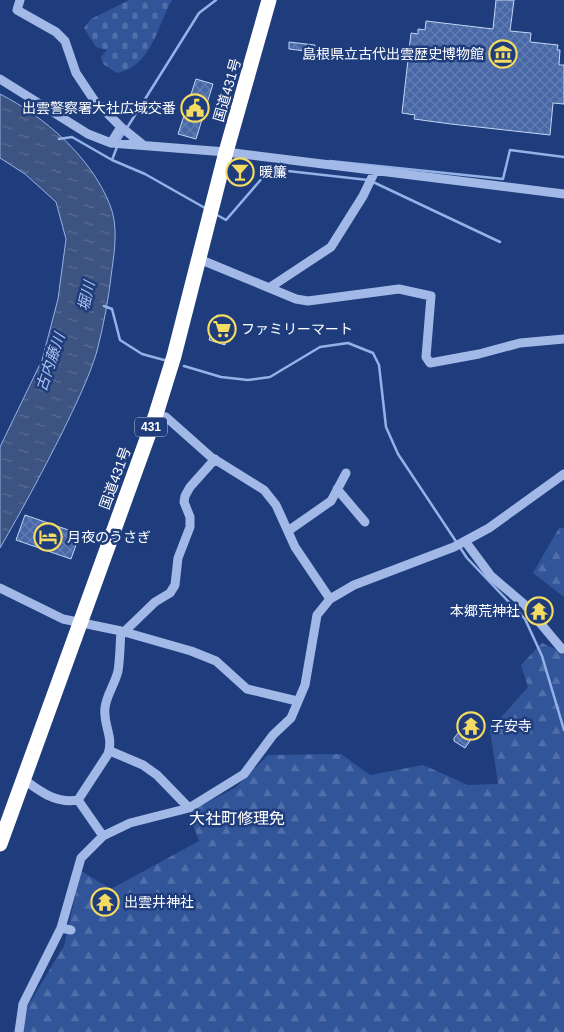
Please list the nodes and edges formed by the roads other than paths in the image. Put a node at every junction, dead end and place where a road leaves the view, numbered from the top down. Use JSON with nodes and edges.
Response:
{"nodes":[{"id":1,"x":20,"y":0,"type":"edge"},
{"id":2,"x":269,"y":0,"type":"edge"},
{"id":3,"x":0,"y":79,"type":"edge"},
{"id":4,"x":126,"y":130,"type":"junction"},
{"id":5,"x":118,"y":143,"type":"junction"},
{"id":6,"x":142,"y":144,"type":"junction"},
{"id":7,"x":226,"y":152,"type":"junction"},
{"id":8,"x":375,"y":171,"type":"junction"},
{"id":9,"x":564,"y":194,"type":"edge"},
{"id":10,"x":199,"y":259,"type":"junction"},
{"id":11,"x":269,"y":288,"type":"junction"},
{"id":12,"x":564,"y":339,"type":"edge"},
{"id":13,"x":156,"y":414,"type":"junction"},
{"id":14,"x":215,"y":459,"type":"junction"},
{"id":15,"x":346,"y":473,"type":"dead end"},
{"id":16,"x":564,"y":474,"type":"edge"},
{"id":17,"x":337,"y":489,"type":"junction"},
{"id":18,"x":365,"y":522,"type":"dead end"},
{"id":19,"x":288,"y":531,"type":"junction"},
{"id":20,"x":464,"y":542,"type":"junction"},
{"id":21,"x":0,"y":588,"type":"edge"},
{"id":22,"x":330,"y":599,"type":"junction"},
{"id":23,"x":79,"y":623,"type":"junction"},
{"id":24,"x":122,"y":632,"type":"junction"},
{"id":25,"x":562,"y":649,"type":"dead end"},
{"id":26,"x":297,"y":702,"type":"junction"},
{"id":27,"x":110,"y":751,"type":"junction"},
{"id":28,"x":23,"y":779,"type":"junction"},
{"id":29,"x":78,"y":800,"type":"junction"},
{"id":30,"x":189,"y":808,"type":"junction"},
{"id":31,"x":103,"y":836,"type":"junction"},
{"id":32,"x":0,"y":844,"type":"edge"},
{"id":33,"x":61,"y":928,"type":"junction"},
{"id":34,"x":71,"y":930,"type":"dead end"},
{"id":35,"x":19,"y":1032,"type":"edge"}],
"edges":[{"from":1,"to":4,"type":"street"},
{"from":2,"to":7,"type":"highway","name":"国道431号","number":"431"},
{"from":3,"to":5,"type":"street"},
{"from":4,"to":5,"type":"street"},
{"from":4,"to":5,"type":"street"},
{"from":4,"to":6,"type":"street"},
{"from":5,"to":6,"type":"street"},
{"from":6,"to":7,"type":"street"},
{"from":7,"to":8,"type":"street"},
{"from":7,"to":10,"type":"highway","name":"国道431号","number":"431"},
{"from":8,"to":9,"type":"street"},
{"from":8,"to":11,"type":"street"},
{"from":10,"to":11,"type":"street"},
{"from":10,"to":13,"type":"highway","name":"国道431号","number":"431"},
{"from":11,"to":12,"type":"street"},
{"from":13,"to":14,"type":"street"},
{"from":13,"to":23,"type":"highway","name":"国道431号","number":"431"},
{"from":14,"to":19,"type":"street"},
{"from":14,"to":24,"type":"street"},
{"from":15,"to":17,"type":"street"},
{"from":16,"to":20,"type":"street"},
{"from":17,"to":18,"type":"street"},
{"from":17,"to":19,"type":"street"},
{"from":19,"to":22,"type":"street"},
{"from":20,"to":22,"type":"street"},
{"from":20,"to":25,"type":"street"},
{"from":21,"to":23,"type":"street"},
{"from":22,"to":26,"type":"street"},
{"from":23,"to":24,"type":"street"},
{"from":23,"to":28,"type":"highway","name":"国道431号","number":"431"},
{"from":24,"to":26,"type":"street"},
{"from":24,"to":27,"type":"street"},
{"from":26,"to":30,"type":"street"},
{"from":27,"to":29,"type":"street"},
{"from":27,"to":30,"type":"street"},
{"from":28,"to":29,"type":"street"},
{"from":28,"to":32,"type":"highway","name":"国道431号","number":"431"},
{"from":29,"to":31,"type":"street"},
{"from":30,"to":31,"type":"street"},
{"from":31,"to":33,"type":"street"},
{"from":33,"to":34,"type":"street"},
{"from":33,"to":35,"type":"street"}]}
